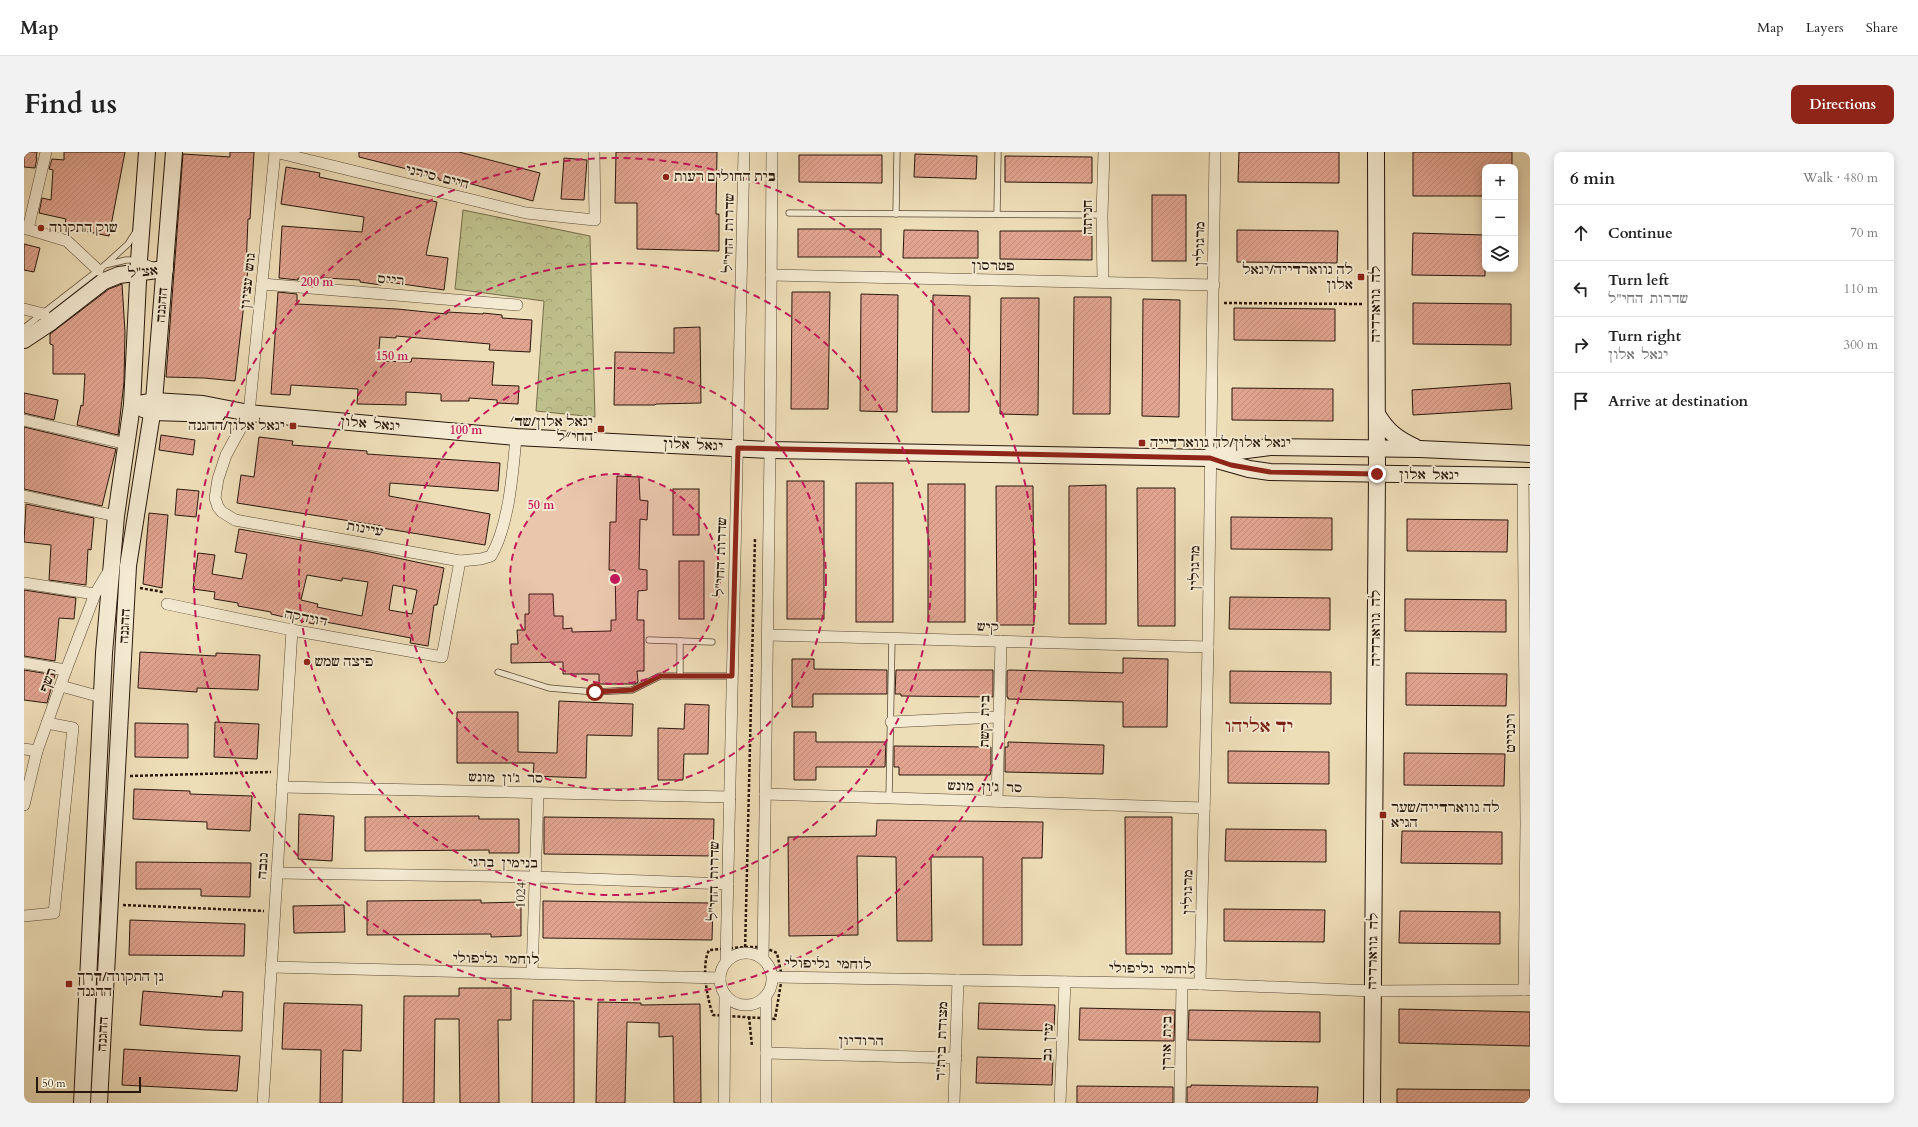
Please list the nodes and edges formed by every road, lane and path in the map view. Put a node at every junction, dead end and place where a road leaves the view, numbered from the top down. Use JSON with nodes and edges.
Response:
{"nodes":[{"id":1,"x":46,"y":152,"type":"edge"},
{"id":2,"x":147,"y":152,"type":"edge"},
{"id":3,"x":174,"y":152,"type":"edge"},
{"id":4,"x":275,"y":152,"type":"edge"},
{"id":5,"x":594,"y":152,"type":"edge"},
{"id":6,"x":744,"y":152,"type":"edge"},
{"id":7,"x":772,"y":152,"type":"edge"},
{"id":8,"x":897,"y":152,"type":"edge"},
{"id":9,"x":998,"y":152,"type":"edge"},
{"id":10,"x":1104,"y":152,"type":"edge"},
{"id":11,"x":1215,"y":152,"type":"edge"},
{"id":12,"x":1376,"y":152,"type":"edge"},
{"id":13,"x":789,"y":213,"type":"dead end"},
{"id":14,"x":896,"y":214,"type":"junction"},
{"id":15,"x":997,"y":214,"type":"junction"},
{"id":16,"x":1102,"y":215,"type":"junction"},
{"id":17,"x":142,"y":218,"type":"junction"},
{"id":18,"x":26,"y":229,"type":"edge"},
{"id":19,"x":138,"y":266,"type":"junction"},
{"id":20,"x":101,"y":268,"type":"junction"},
{"id":21,"x":165,"y":269,"type":"junction"},
{"id":22,"x":771,"y":275,"type":"junction"},
{"id":23,"x":1103,"y":282,"type":"junction"},
{"id":24,"x":262,"y":284,"type":"junction"},
{"id":25,"x":1214,"y":285,"type":"junction"},
{"id":26,"x":1214,"y":303,"type":"junction"},
{"id":27,"x":517,"y":305,"type":"dead end"},
{"id":28,"x":1376,"y":305,"type":"junction"},
{"id":29,"x":24,"y":309,"type":"edge"},
{"id":30,"x":44,"y":314,"type":"junction"},
{"id":31,"x":24,"y":328,"type":"edge"},
{"id":32,"x":24,"y":340,"type":"edge"},
{"id":33,"x":132,"y":405,"type":"junction"},
{"id":34,"x":154,"y":407,"type":"junction"},
{"id":35,"x":249,"y":413,"type":"junction"},
{"id":36,"x":1377,"y":414,"type":"junction"},
{"id":37,"x":24,"y":420,"type":"edge"},
{"id":38,"x":516,"y":437,"type":"junction"},
{"id":39,"x":127,"y":444,"type":"junction"},
{"id":40,"x":738,"y":448,"type":"junction"},
{"id":41,"x":1377,"y":448,"type":"junction"},
{"id":42,"x":1420,"y":449,"type":"junction"},
{"id":43,"x":770,"y":450,"type":"junction"},
{"id":44,"x":1530,"y":454,"type":"edge"},
{"id":45,"x":1210,"y":458,"type":"junction"},
{"id":46,"x":1346,"y":474,"type":"junction"},
{"id":47,"x":1377,"y":474,"type":"junction"},
{"id":48,"x":1413,"y":474,"type":"junction"},
{"id":49,"x":1527,"y":476,"type":"edge"},
{"id":50,"x":24,"y":496,"type":"edge"},
{"id":51,"x":1377,"y":505,"type":"junction"},
{"id":52,"x":116,"y":516,"type":"junction"},
{"id":53,"x":755,"y":536,"type":"dead end"},
{"id":54,"x":460,"y":561,"type":"junction"},
{"id":55,"x":111,"y":568,"type":"junction"},
{"id":56,"x":24,"y":583,"type":"edge"},
{"id":57,"x":143,"y":589,"type":"dead end"},
{"id":58,"x":160,"y":592,"type":"dead end"},
{"id":59,"x":94,"y":594,"type":"junction"},
{"id":60,"x":167,"y":604,"type":"dead end"},
{"id":61,"x":292,"y":630,"type":"junction"},
{"id":62,"x":768,"y":635,"type":"junction"},
{"id":63,"x":892,"y":638,"type":"junction"},
{"id":64,"x":649,"y":640,"type":"dead end"},
{"id":65,"x":680,"y":641,"type":"junction"},
{"id":66,"x":1001,"y":641,"type":"junction"},
{"id":67,"x":712,"y":642,"type":"dead end"},
{"id":68,"x":1208,"y":647,"type":"junction"},
{"id":69,"x":1527,"y":652,"type":"edge"},
{"id":70,"x":24,"y":664,"type":"edge"},
{"id":71,"x":66,"y":670,"type":"junction"},
{"id":72,"x":498,"y":672,"type":"dead end"},
{"id":73,"x":680,"y":675,"type":"junction"},
{"id":74,"x":732,"y":676,"type":"junction"},
{"id":75,"x":61,"y":686,"type":"junction"},
{"id":76,"x":102,"y":697,"type":"junction"},
{"id":77,"x":999,"y":717,"type":"junction"},
{"id":78,"x":890,"y":722,"type":"junction"},
{"id":79,"x":47,"y":723,"type":"junction"},
{"id":80,"x":24,"y":749,"type":"edge"},
{"id":81,"x":37,"y":751,"type":"junction"},
{"id":82,"x":284,"y":771,"type":"junction"},
{"id":83,"x":117,"y":776,"type":"junction"},
{"id":84,"x":282,"y":787,"type":"junction"},
{"id":85,"x":538,"y":793,"type":"junction"},
{"id":86,"x":765,"y":794,"type":"junction"},
{"id":87,"x":730,"y":797,"type":"junction"},
{"id":88,"x":889,"y":798,"type":"junction"},
{"id":89,"x":997,"y":802,"type":"junction"},
{"id":90,"x":24,"y":805,"type":"edge"},
{"id":91,"x":1204,"y":808,"type":"junction"},
{"id":92,"x":1528,"y":824,"type":"edge"},
{"id":93,"x":277,"y":873,"type":"junction"},
{"id":94,"x":535,"y":877,"type":"junction"},
{"id":95,"x":728,"y":884,"type":"junction"},
{"id":96,"x":110,"y":905,"type":"junction"},
{"id":97,"x":275,"y":911,"type":"junction"},
{"id":98,"x":24,"y":916,"type":"edge"},
{"id":99,"x":726,"y":948,"type":"junction"},
{"id":100,"x":745,"y":949,"type":"junction"},
{"id":101,"x":763,"y":953,"type":"junction"},
{"id":102,"x":726,"y":962,"type":"junction"},
{"id":103,"x":271,"y":967,"type":"junction"},
{"id":104,"x":532,"y":973,"type":"junction"},
{"id":105,"x":777,"y":977,"type":"junction"},
{"id":106,"x":707,"y":978,"type":"junction"},
{"id":107,"x":720,"y":978,"type":"junction"},
{"id":108,"x":958,"y":980,"type":"junction"},
{"id":109,"x":1065,"y":982,"type":"junction"},
{"id":110,"x":1182,"y":984,"type":"junction"},
{"id":111,"x":1200,"y":984,"type":"junction"},
{"id":112,"x":1527,"y":990,"type":"edge"},
{"id":113,"x":1372,"y":991,"type":"junction"},
{"id":114,"x":725,"y":995,"type":"junction"},
{"id":115,"x":766,"y":997,"type":"junction"},
{"id":116,"x":725,"y":1016,"type":"junction"},
{"id":117,"x":766,"y":1018,"type":"junction"},
{"id":118,"x":766,"y":1053,"type":"junction"},
{"id":119,"x":956,"y":1058,"type":"junction"},
{"id":120,"x":82,"y":1103,"type":"edge"},
{"id":121,"x":99,"y":1103,"type":"edge"},
{"id":122,"x":263,"y":1103,"type":"edge"},
{"id":123,"x":724,"y":1103,"type":"edge"},
{"id":124,"x":766,"y":1103,"type":"edge"},
{"id":125,"x":954,"y":1103,"type":"edge"},
{"id":126,"x":1060,"y":1103,"type":"edge"},
{"id":127,"x":1180,"y":1103,"type":"edge"},
{"id":128,"x":1372,"y":1103,"type":"edge"}],
"edges":[{"from":1,"to":18,"type":"street"},
{"from":2,"to":17,"type":"street","name":"ההגנה"},
{"from":3,"to":21,"type":"street","name":"ההגנה"},
{"from":4,"to":5,"type":"street","name":"חיים סירני"},
{"from":4,"to":24,"type":"street","name":"גוש עציון"},
{"from":6,"to":40,"type":"street","name":"שדרות החי\"ל"},
{"from":7,"to":22,"type":"street"},
{"from":8,"to":14,"type":"lane"},
{"from":9,"to":15,"type":"lane"},
{"from":10,"to":16,"type":"street","name":"חניתה"},
{"from":11,"to":25,"type":"street","name":"מרגולין"},
{"from":12,"to":28,"type":"street","name":"לה גווארדיה"},
{"from":13,"to":14,"type":"lane"},
{"from":14,"to":15,"type":"lane"},
{"from":15,"to":16,"type":"lane"},
{"from":16,"to":23,"type":"street","name":"חניתה"},
{"from":17,"to":19,"type":"street","name":"ההגנה"},
{"from":17,"to":20,"type":"lane"},
{"from":18,"to":20,"type":"street"},
{"from":19,"to":20,"type":"lane","name":"אצ\"ל"},
{"from":19,"to":21,"type":"street","name":"אצ\"ל"},
{"from":19,"to":32,"type":"street","name":"אצ\"ל"},
{"from":19,"to":33,"type":"street","name":"ההגנה"},
{"from":20,"to":30,"type":"lane","name":"אצ\"ל"},
{"from":21,"to":34,"type":"street","name":"ההגנה"},
{"from":22,"to":23,"type":"street","name":"פטרסון"},
{"from":22,"to":43,"type":"street"},
{"from":23,"to":25,"type":"street","name":"פטרסון"},
{"from":24,"to":27,"type":"street","name":"רייס"},
{"from":24,"to":35,"type":"street","name":"גוש עציון"},
{"from":25,"to":26,"type":"street","name":"מרגולין"},
{"from":26,"to":28,"type":"path"},
{"from":26,"to":45,"type":"street","name":"מרגולין"},
{"from":28,"to":36,"type":"street","name":"לה גווארדיה"},
{"from":29,"to":30,"type":"street"},
{"from":30,"to":31,"type":"lane","name":"אצ\"ל"},
{"from":33,"to":34,"type":"street","name":"יגאל אלון"},
{"from":33,"to":39,"type":"street","name":"ההגנה"},
{"from":34,"to":35,"type":"street","name":"יגאל אלון"},
{"from":34,"to":83,"type":"street","name":"ההגנה"},
{"from":35,"to":38,"type":"street","name":"יגאל אלון"},
{"from":35,"to":54,"type":"street","name":"עיינות"},
{"from":36,"to":41,"type":"street","name":"לה גווארדיה"},
{"from":36,"to":42,"type":"street"},
{"from":37,"to":39,"type":"street"},
{"from":38,"to":40,"type":"street","name":"יגאל אלון"},
{"from":38,"to":54,"type":"street","name":"עיינות"},
{"from":39,"to":52,"type":"street","name":"ההגנה"},
{"from":40,"to":43,"type":"street","name":"יגאל אלון"},
{"from":40,"to":74,"type":"street","name":"שדרות החי\"ל"},
{"from":41,"to":42,"type":"street","name":"יגאל אלון"},
{"from":41,"to":45,"type":"street","name":"יגאל אלון"},
{"from":41,"to":47,"type":"street","name":"לה גווארדיה"},
{"from":42,"to":44,"type":"street","name":"יגאל אלון"},
{"from":43,"to":45,"type":"street","name":"יגאל אלון"},
{"from":43,"to":62,"type":"street"},
{"from":45,"to":46,"type":"street","name":"יגאל אלון"},
{"from":45,"to":68,"type":"street","name":"מרגולין"},
{"from":46,"to":47,"type":"street","name":"יגאל אלון"},
{"from":46,"to":51,"type":"street"},
{"from":47,"to":48,"type":"street","name":"יגאל אלון"},
{"from":47,"to":51,"type":"street","name":"לה גווארדיה"},
{"from":48,"to":49,"type":"street","name":"יגאל אלון"},
{"from":48,"to":51,"type":"street"},
{"from":49,"to":69,"type":"street","name":"וינגייט"},
{"from":50,"to":52,"type":"street"},
{"from":51,"to":113,"type":"street","name":"לה גווארדיה"},
{"from":52,"to":55,"type":"street","name":"ההגנה"},
{"from":53,"to":100,"type":"path"},
{"from":54,"to":61,"type":"street","name":"דוידקה"},
{"from":55,"to":59,"type":"street","name":"רשף"},
{"from":55,"to":76,"type":"street","name":"ההגנה"},
{"from":56,"to":59,"type":"street"},
{"from":57,"to":58,"type":"path"},
{"from":59,"to":71,"type":"street","name":"רשף"},
{"from":60,"to":61,"type":"street","name":"דוידקה"},
{"from":61,"to":82,"type":"street","name":"נגבה"},
{"from":62,"to":63,"type":"street","name":"קיש"},
{"from":62,"to":86,"type":"street"},
{"from":63,"to":66,"type":"street","name":"קיש"},
{"from":63,"to":78,"type":"lane"},
{"from":64,"to":65,"type":"lane"},
{"from":65,"to":67,"type":"lane"},
{"from":65,"to":73,"type":"lane"},
{"from":66,"to":68,"type":"street","name":"קיש"},
{"from":66,"to":77,"type":"street","name":"בית קשת"},
{"from":68,"to":91,"type":"street","name":"מרגולין"},
{"from":69,"to":92,"type":"street","name":"וינגייט"},
{"from":70,"to":71,"type":"street"},
{"from":71,"to":75,"type":"street","name":"רשף"},
{"from":72,"to":73,"type":"lane"},
{"from":73,"to":74,"type":"lane"},
{"from":74,"to":87,"type":"street","name":"שדרות החי\"ל"},
{"from":75,"to":76,"type":"street"},
{"from":75,"to":79,"type":"street","name":"רשף"},
{"from":76,"to":120,"type":"street","name":"ההגנה"},
{"from":77,"to":78,"type":"street"},
{"from":77,"to":89,"type":"street","name":"בית קשת"},
{"from":78,"to":88,"type":"lane"},
{"from":79,"to":81,"type":"street","name":"רשף"},
{"from":79,"to":98,"type":"street"},
{"from":80,"to":81,"type":"street"},
{"from":81,"to":90,"type":"street","name":"רשף"},
{"from":82,"to":83,"type":"path"},
{"from":82,"to":84,"type":"street","name":"נגבה"},
{"from":83,"to":96,"type":"street","name":"ההגנה"},
{"from":84,"to":85,"type":"street","name":"סר ג'ון מונש"},
{"from":84,"to":93,"type":"street","name":"נגבה"},
{"from":85,"to":87,"type":"street","name":"סר ג'ון מונש"},
{"from":85,"to":94,"type":"street","name":"1024"},
{"from":86,"to":88,"type":"street","name":"סר ג'ון מונש"},
{"from":86,"to":101,"type":"street"},
{"from":87,"to":95,"type":"street","name":"שדרות החי\"ל"},
{"from":88,"to":89,"type":"street","name":"סר ג'ון מונש"},
{"from":89,"to":91,"type":"street","name":"סר ג'ון מונש"},
{"from":91,"to":111,"type":"street","name":"מרגולין"},
{"from":92,"to":112,"type":"street","name":"וינגייט"},
{"from":93,"to":94,"type":"street","name":"בנימין ברגי"},
{"from":93,"to":97,"type":"street","name":"נגבה"},
{"from":94,"to":95,"type":"street","name":"בנימין ברגי"},
{"from":94,"to":104,"type":"street","name":"1024"},
{"from":95,"to":99,"type":"street","name":"שדרות החי\"ל"},
{"from":96,"to":97,"type":"path"},
{"from":96,"to":121,"type":"street","name":"ההגנה"},
{"from":97,"to":103,"type":"street","name":"נגבה"},
{"from":99,"to":100,"type":"path"},
{"from":99,"to":102,"type":"street","name":"שדרות החי\"ל"},
{"from":99,"to":106,"type":"path"},
{"from":100,"to":101,"type":"path"},
{"from":100,"to":101,"type":"street"},
{"from":100,"to":102,"type":"street"},
{"from":101,"to":105,"type":"street"},
{"from":101,"to":105,"type":"path"},
{"from":102,"to":107,"type":"street"},
{"from":103,"to":104,"type":"street","name":"לוחמי גליפולי"},
{"from":103,"to":122,"type":"street","name":"נגבה"},
{"from":104,"to":106,"type":"street","name":"לוחמי גליפולי"},
{"from":105,"to":108,"type":"street","name":"לוחמי גליפולי"},
{"from":105,"to":115,"type":"street"},
{"from":105,"to":117,"type":"path"},
{"from":106,"to":107,"type":"street","name":"לוחמי גליפולי"},
{"from":106,"to":116,"type":"path"},
{"from":107,"to":114,"type":"street"},
{"from":108,"to":109,"type":"street","name":"לוחמי גליפולי"},
{"from":108,"to":119,"type":"street","name":"מצודת בית\"ר"},
{"from":109,"to":110,"type":"street","name":"לוחמי גליפולי"},
{"from":109,"to":126,"type":"street","name":"עין גב"},
{"from":110,"to":111,"type":"street","name":"לוחמי גליפולי"},
{"from":110,"to":127,"type":"street","name":"בית אורן"},
{"from":111,"to":113,"type":"street","name":"לוחמי גליפולי"},
{"from":112,"to":113,"type":"street","name":"לוחמי גליפולי"},
{"from":113,"to":128,"type":"street","name":"לה גווארדיה"},
{"from":114,"to":115,"type":"street"},
{"from":114,"to":116,"type":"street"},
{"from":115,"to":117,"type":"street"},
{"from":116,"to":117,"type":"path"},
{"from":116,"to":123,"type":"street"},
{"from":117,"to":118,"type":"street"},
{"from":118,"to":119,"type":"street","name":"הרודיון"},
{"from":118,"to":124,"type":"street"},
{"from":119,"to":125,"type":"street","name":"מצודת בית\"ר"}]}
